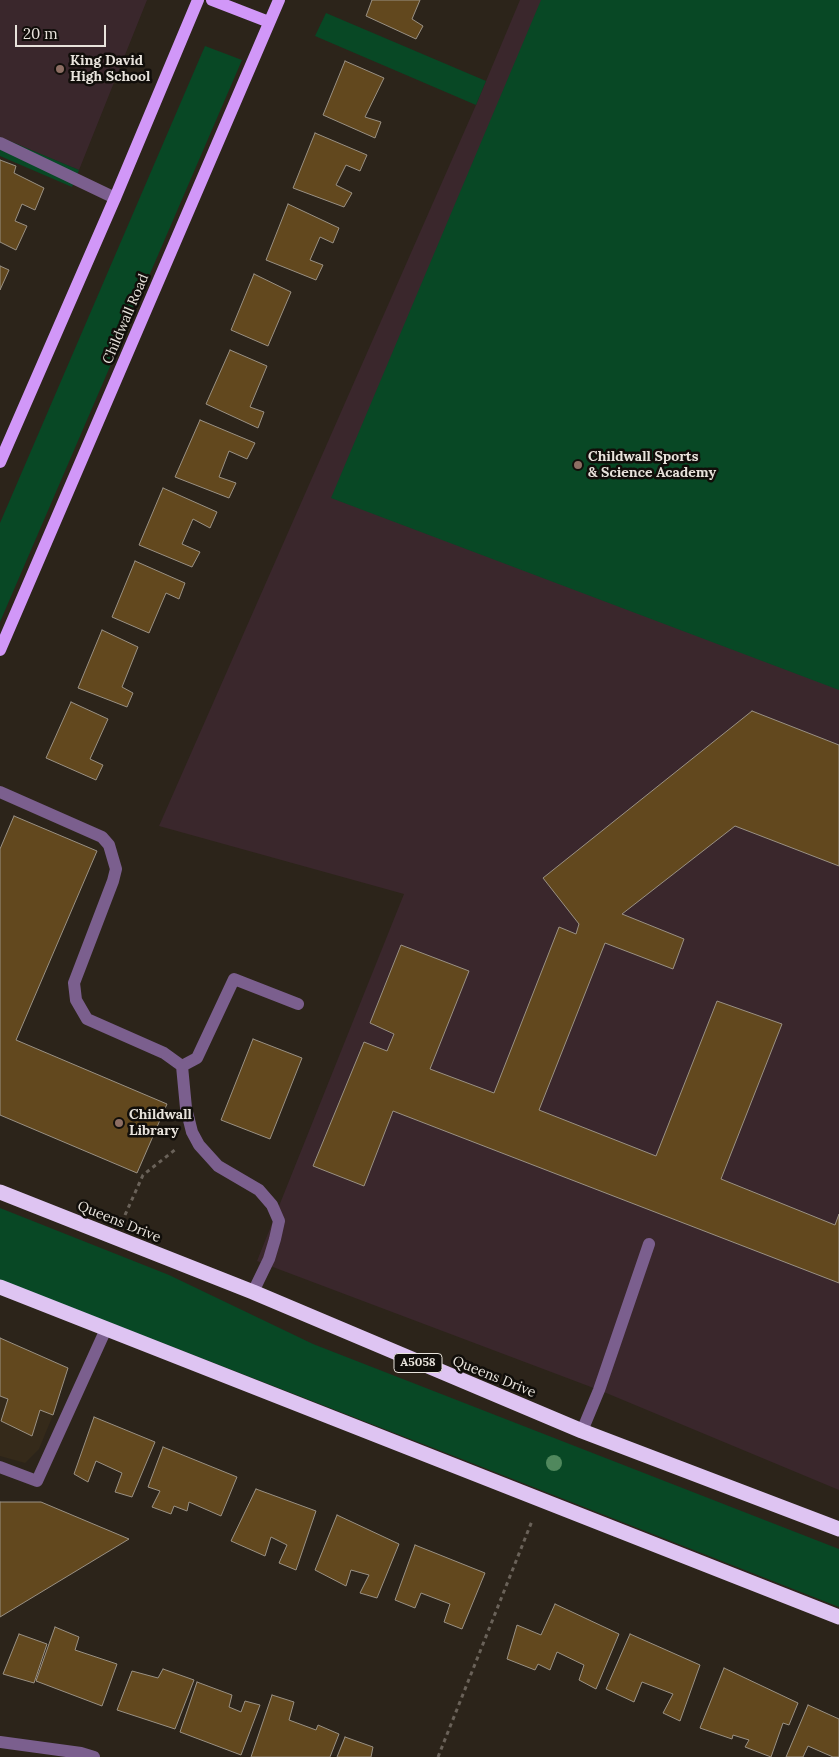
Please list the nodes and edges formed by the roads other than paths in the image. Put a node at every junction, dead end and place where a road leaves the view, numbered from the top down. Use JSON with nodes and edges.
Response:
{"nodes":[{"id":1,"x":198,"y":0,"type":"edge"},
{"id":2,"x":212,"y":0,"type":"edge"},
{"id":3,"x":279,"y":0,"type":"edge"},
{"id":4,"x":269,"y":22,"type":"junction"},
{"id":5,"x":0,"y":143,"type":"edge"},
{"id":6,"x":115,"y":198,"type":"junction"},
{"id":7,"x":0,"y":462,"type":"edge"},
{"id":8,"x":0,"y":650,"type":"edge"},
{"id":9,"x":0,"y":792,"type":"edge"},
{"id":10,"x":298,"y":1004,"type":"dead end"},
{"id":11,"x":182,"y":1066,"type":"junction"},
{"id":12,"x":0,"y":1192,"type":"edge"},
{"id":13,"x":649,"y":1244,"type":"dead end"},
{"id":14,"x":0,"y":1287,"type":"edge"},
{"id":15,"x":253,"y":1292,"type":"junction"},
{"id":16,"x":106,"y":1328,"type":"junction"},
{"id":17,"x":582,"y":1431,"type":"junction"},
{"id":18,"x":0,"y":1467,"type":"edge"},
{"id":19,"x":839,"y":1529,"type":"edge"},
{"id":20,"x":839,"y":1617,"type":"edge"},
{"id":21,"x":0,"y":1742,"type":"edge"},
{"id":22,"x":94,"y":1757,"type":"edge"}],
"edges":[{"from":1,"to":6,"type":"main road"},
{"from":2,"to":4,"type":"main road"},
{"from":3,"to":4,"type":"main road","name":"Childwall Road"},
{"from":4,"to":8,"type":"main road","name":"Childwall Road"},
{"from":5,"to":6,"type":"street"},
{"from":6,"to":7,"type":"main road"},
{"from":9,"to":11,"type":"street"},
{"from":10,"to":11,"type":"street"},
{"from":11,"to":15,"type":"street"},
{"from":12,"to":15,"type":"highway","name":"Queens Drive","number":"A5058"},
{"from":13,"to":17,"type":"street"},
{"from":14,"to":16,"type":"highway"},
{"from":15,"to":17,"type":"highway","name":"Queens Drive","number":"A5058"},
{"from":16,"to":18,"type":"street"},
{"from":16,"to":20,"type":"highway"},
{"from":17,"to":19,"type":"highway","name":"Queens Drive","number":"A5058"},
{"from":21,"to":22,"type":"street"}]}
